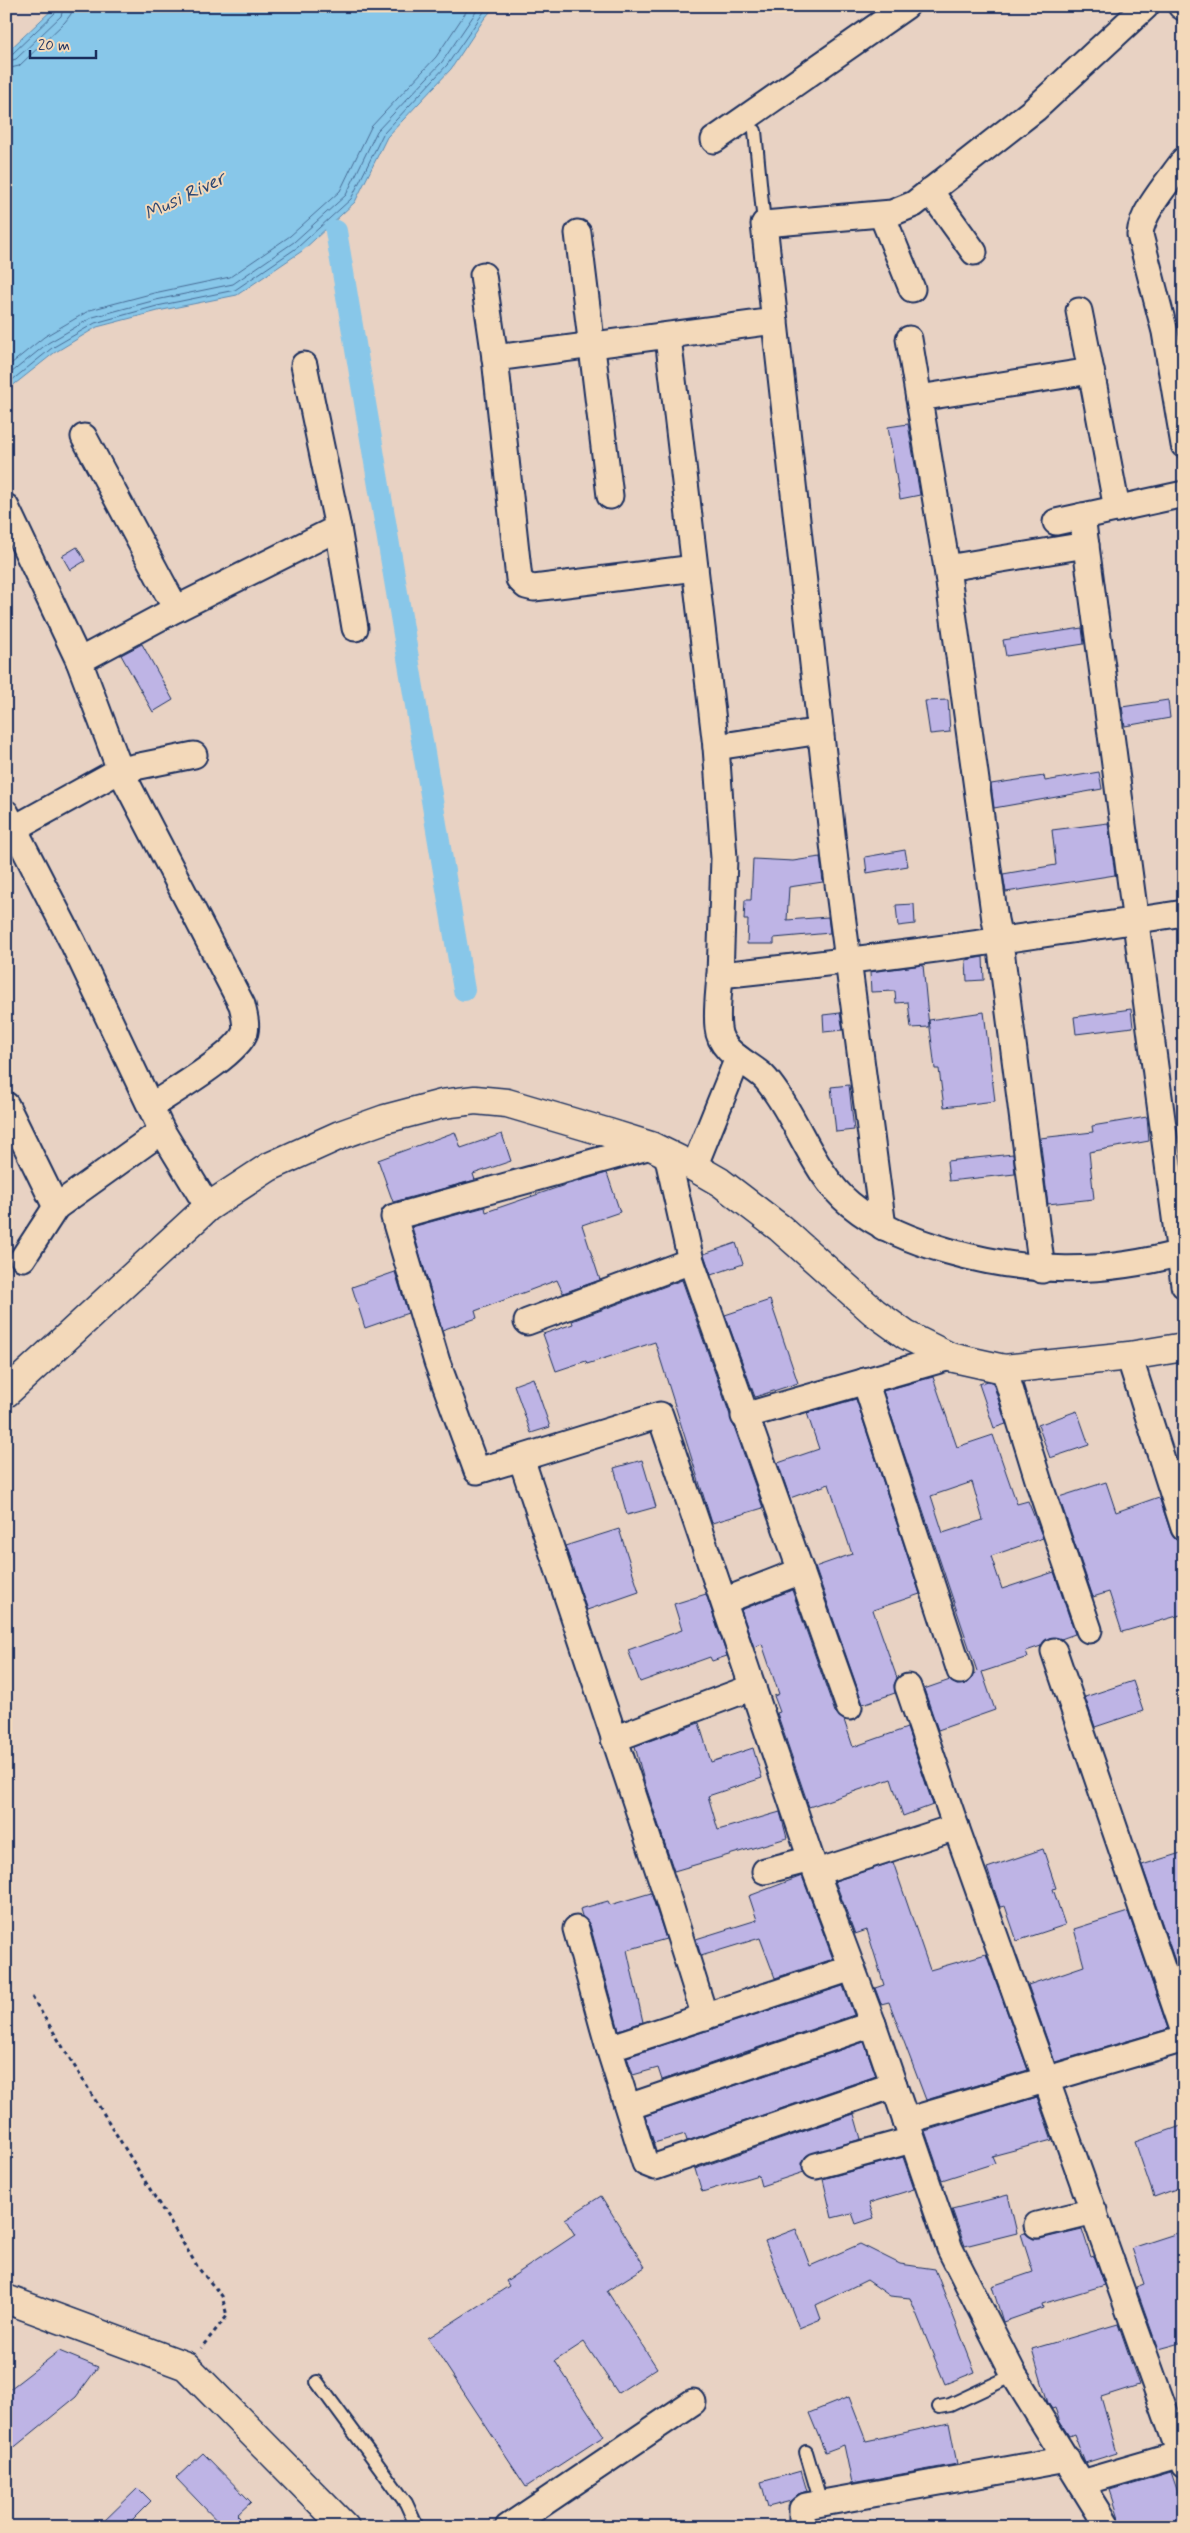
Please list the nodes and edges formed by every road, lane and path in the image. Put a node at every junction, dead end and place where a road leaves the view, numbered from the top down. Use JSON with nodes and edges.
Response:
{"nodes":[{"id":1,"x":1146,"y":6,"type":"edge"},
{"id":2,"x":898,"y":8,"type":"edge"},
{"id":3,"x":755,"y":131,"type":"dead end"},
{"id":4,"x":714,"y":140,"type":"dead end"},
{"id":5,"x":1184,"y":160,"type":"edge"},
{"id":6,"x":930,"y":191,"type":"junction"},
{"id":7,"x":882,"y":215,"type":"junction"},
{"id":8,"x":764,"y":224,"type":"junction"},
{"id":9,"x":578,"y":234,"type":"dead end"},
{"id":10,"x":974,"y":252,"type":"dead end"},
{"id":11,"x":483,"y":275,"type":"dead end"},
{"id":12,"x":912,"y":289,"type":"dead end"},
{"id":13,"x":1080,"y":311,"type":"dead end"},
{"id":14,"x":775,"y":321,"type":"junction"},
{"id":15,"x":668,"y":337,"type":"junction"},
{"id":16,"x":909,"y":339,"type":"dead end"},
{"id":17,"x":592,"y":346,"type":"junction"},
{"id":18,"x":495,"y":358,"type":"junction"},
{"id":19,"x":304,"y":365,"type":"dead end"},
{"id":20,"x":1091,"y":371,"type":"junction"},
{"id":21,"x":919,"y":398,"type":"junction"},
{"id":22,"x":84,"y":438,"type":"dead end"},
{"id":23,"x":1184,"y":446,"type":"edge"},
{"id":24,"x":1184,"y":494,"type":"edge"},
{"id":25,"x":610,"y":496,"type":"dead end"},
{"id":26,"x":6,"y":507,"type":"edge"},
{"id":27,"x":1117,"y":509,"type":"junction"},
{"id":28,"x":1082,"y":516,"type":"junction"},
{"id":29,"x":1056,"y":522,"type":"dead end"},
{"id":30,"x":338,"y":528,"type":"junction"},
{"id":31,"x":1086,"y":545,"type":"junction"},
{"id":32,"x":694,"y":568,"type":"junction"},
{"id":33,"x":947,"y":568,"type":"junction"},
{"id":34,"x":176,"y":609,"type":"junction"},
{"id":35,"x":355,"y":628,"type":"dead end"},
{"id":36,"x":79,"y":661,"type":"junction"},
{"id":37,"x":821,"y":731,"type":"junction"},
{"id":38,"x":716,"y":747,"type":"junction"},
{"id":39,"x":194,"y":755,"type":"dead end"},
{"id":40,"x":120,"y":770,"type":"junction"},
{"id":41,"x":9,"y":825,"type":"edge"},
{"id":42,"x":1184,"y":913,"type":"edge"},
{"id":43,"x":1136,"y":920,"type":"junction"},
{"id":44,"x":1000,"y":942,"type":"junction"},
{"id":45,"x":849,"y":962,"type":"junction"},
{"id":46,"x":720,"y":975,"type":"junction"},
{"id":47,"x":735,"y":1065,"type":"junction"},
{"id":48,"x":6,"y":1106,"type":"edge"},
{"id":49,"x":151,"y":1106,"type":"junction"},
{"id":50,"x":165,"y":1136,"type":"junction"},
{"id":51,"x":659,"y":1150,"type":"junction"},
{"id":52,"x":694,"y":1167,"type":"junction"},
{"id":53,"x":201,"y":1196,"type":"junction"},
{"id":54,"x":56,"y":1207,"type":"junction"},
{"id":55,"x":883,"y":1227,"type":"junction"},
{"id":56,"x":23,"y":1258,"type":"dead end"},
{"id":57,"x":691,"y":1261,"type":"junction"},
{"id":58,"x":1183,"y":1265,"type":"edge"},
{"id":59,"x":1042,"y":1270,"type":"junction"},
{"id":60,"x":527,"y":1322,"type":"dead end"},
{"id":61,"x":1184,"y":1347,"type":"edge"},
{"id":62,"x":1129,"y":1356,"type":"junction"},
{"id":63,"x":950,"y":1357,"type":"junction"},
{"id":64,"x":1004,"y":1369,"type":"junction"},
{"id":65,"x":865,"y":1381,"type":"junction"},
{"id":66,"x":6,"y":1393,"type":"edge"},
{"id":67,"x":744,"y":1416,"type":"junction"},
{"id":68,"x":521,"y":1458,"type":"junction"},
{"id":69,"x":1184,"y":1528,"type":"edge"},
{"id":70,"x":801,"y":1571,"type":"junction"},
{"id":71,"x":724,"y":1601,"type":"junction"},
{"id":72,"x":1089,"y":1630,"type":"dead end"},
{"id":73,"x":1054,"y":1651,"type":"dead end"},
{"id":74,"x":960,"y":1671,"type":"dead end"},
{"id":75,"x":753,"y":1687,"type":"junction"},
{"id":76,"x":908,"y":1688,"type":"dead end"},
{"id":77,"x":849,"y":1707,"type":"dead end"},
{"id":78,"x":614,"y":1739,"type":"junction"},
{"id":79,"x":956,"y":1827,"type":"junction"},
{"id":80,"x":814,"y":1865,"type":"junction"},
{"id":81,"x":765,"y":1871,"type":"dead end"},
{"id":82,"x":576,"y":1928,"type":"dead end"},
{"id":83,"x":852,"y":1968,"type":"junction"},
{"id":84,"x":32,"y":1997,"type":"dead end"},
{"id":85,"x":705,"y":2017,"type":"junction"},
{"id":86,"x":873,"y":2024,"type":"junction"},
{"id":87,"x":1184,"y":2032,"type":"edge"},
{"id":88,"x":1184,"y":2039,"type":"edge"},
{"id":89,"x":609,"y":2048,"type":"junction"},
{"id":90,"x":1048,"y":2080,"type":"junction"},
{"id":91,"x":894,"y":2085,"type":"junction"},
{"id":92,"x":628,"y":2107,"type":"junction"},
{"id":93,"x":909,"y":2130,"type":"junction"},
{"id":94,"x":816,"y":2166,"type":"dead end"},
{"id":95,"x":1094,"y":2211,"type":"junction"},
{"id":96,"x":1037,"y":2225,"type":"dead end"},
{"id":97,"x":6,"y":2299,"type":"edge"},
{"id":98,"x":186,"y":2366,"type":"junction"},
{"id":99,"x":1014,"y":2374,"type":"junction"},
{"id":100,"x":318,"y":2382,"type":"dead end"},
{"id":101,"x":693,"y":2402,"type":"dead end"},
{"id":102,"x":939,"y":2407,"type":"dead end"},
{"id":103,"x":806,"y":2452,"type":"dead end"},
{"id":104,"x":1182,"y":2457,"type":"edge"},
{"id":105,"x":1067,"y":2459,"type":"junction"},
{"id":106,"x":1080,"y":2483,"type":"junction"},
{"id":107,"x":821,"y":2503,"type":"junction"},
{"id":108,"x":345,"y":2527,"type":"edge"},
{"id":109,"x":416,"y":2527,"type":"edge"},
{"id":110,"x":508,"y":2527,"type":"edge"},
{"id":111,"x":805,"y":2527,"type":"edge"},
{"id":112,"x":1108,"y":2527,"type":"edge"}],
"edges":[{"from":1,"to":6,"type":"street"},
{"from":2,"to":4,"type":"street"},
{"from":3,"to":8,"type":"lane"},
{"from":5,"to":23,"type":"street"},
{"from":6,"to":7,"type":"street"},
{"from":6,"to":10,"type":"street"},
{"from":7,"to":8,"type":"street"},
{"from":7,"to":12,"type":"street"},
{"from":8,"to":14,"type":"street"},
{"from":9,"to":17,"type":"street"},
{"from":11,"to":18,"type":"street"},
{"from":13,"to":20,"type":"street"},
{"from":14,"to":15,"type":"street"},
{"from":14,"to":37,"type":"street"},
{"from":15,"to":17,"type":"street"},
{"from":15,"to":32,"type":"street"},
{"from":16,"to":21,"type":"street"},
{"from":17,"to":18,"type":"street"},
{"from":17,"to":25,"type":"street"},
{"from":18,"to":32,"type":"street"},
{"from":19,"to":30,"type":"street"},
{"from":20,"to":21,"type":"street"},
{"from":20,"to":27,"type":"street"},
{"from":21,"to":33,"type":"street"},
{"from":22,"to":34,"type":"street"},
{"from":24,"to":27,"type":"street"},
{"from":26,"to":36,"type":"street"},
{"from":27,"to":28,"type":"street"},
{"from":28,"to":29,"type":"street"},
{"from":28,"to":31,"type":"street"},
{"from":30,"to":34,"type":"street"},
{"from":30,"to":35,"type":"street"},
{"from":31,"to":33,"type":"street"},
{"from":31,"to":43,"type":"street"},
{"from":32,"to":38,"type":"street"},
{"from":33,"to":44,"type":"street"},
{"from":34,"to":36,"type":"street"},
{"from":36,"to":40,"type":"street"},
{"from":37,"to":38,"type":"street"},
{"from":37,"to":45,"type":"street"},
{"from":38,"to":46,"type":"street"},
{"from":39,"to":40,"type":"street"},
{"from":40,"to":41,"type":"street"},
{"from":40,"to":49,"type":"street"},
{"from":41,"to":49,"type":"street"},
{"from":42,"to":43,"type":"street"},
{"from":43,"to":44,"type":"street"},
{"from":43,"to":58,"type":"street"},
{"from":44,"to":45,"type":"street"},
{"from":44,"to":59,"type":"street"},
{"from":45,"to":46,"type":"street"},
{"from":45,"to":55,"type":"street"},
{"from":46,"to":47,"type":"street"},
{"from":47,"to":52,"type":"street"},
{"from":47,"to":55,"type":"street"},
{"from":48,"to":54,"type":"street"},
{"from":49,"to":50,"type":"street"},
{"from":50,"to":53,"type":"street"},
{"from":50,"to":54,"type":"street"},
{"from":51,"to":52,"type":"street"},
{"from":51,"to":53,"type":"street"},
{"from":51,"to":57,"type":"street"},
{"from":51,"to":68,"type":"street"},
{"from":52,"to":63,"type":"street"},
{"from":53,"to":66,"type":"street"},
{"from":54,"to":56,"type":"street"},
{"from":55,"to":59,"type":"street"},
{"from":57,"to":60,"type":"street"},
{"from":57,"to":67,"type":"street"},
{"from":58,"to":59,"type":"street"},
{"from":61,"to":62,"type":"street"},
{"from":62,"to":64,"type":"street"},
{"from":62,"to":69,"type":"street"},
{"from":63,"to":64,"type":"street"},
{"from":63,"to":65,"type":"street"},
{"from":64,"to":72,"type":"street"},
{"from":65,"to":67,"type":"street"},
{"from":65,"to":74,"type":"street"},
{"from":67,"to":70,"type":"street"},
{"from":68,"to":71,"type":"street"},
{"from":68,"to":78,"type":"street"},
{"from":70,"to":71,"type":"street"},
{"from":70,"to":77,"type":"street"},
{"from":71,"to":75,"type":"street"},
{"from":73,"to":87,"type":"street"},
{"from":75,"to":78,"type":"street"},
{"from":75,"to":80,"type":"street"},
{"from":76,"to":79,"type":"street"},
{"from":78,"to":85,"type":"street"},
{"from":79,"to":80,"type":"street"},
{"from":79,"to":90,"type":"street"},
{"from":80,"to":81,"type":"street"},
{"from":80,"to":83,"type":"street"},
{"from":82,"to":89,"type":"street"},
{"from":83,"to":85,"type":"street"},
{"from":83,"to":86,"type":"street"},
{"from":84,"to":98,"type":"path"},
{"from":85,"to":89,"type":"street"},
{"from":86,"to":91,"type":"street"},
{"from":86,"to":92,"type":"street"},
{"from":88,"to":90,"type":"street"},
{"from":89,"to":92,"type":"street"},
{"from":90,"to":93,"type":"street"},
{"from":90,"to":95,"type":"street"},
{"from":91,"to":92,"type":"street"},
{"from":91,"to":93,"type":"street"},
{"from":93,"to":94,"type":"street"},
{"from":93,"to":99,"type":"street"},
{"from":95,"to":96,"type":"street"},
{"from":95,"to":104,"type":"street"},
{"from":97,"to":98,"type":"street"},
{"from":98,"to":108,"type":"street"},
{"from":99,"to":102,"type":"lane"},
{"from":99,"to":105,"type":"street"},
{"from":100,"to":109,"type":"lane"},
{"from":101,"to":110,"type":"street"},
{"from":103,"to":107,"type":"lane"},
{"from":104,"to":106,"type":"street"},
{"from":105,"to":106,"type":"street"},
{"from":105,"to":107,"type":"street"},
{"from":106,"to":112,"type":"street"},
{"from":107,"to":111,"type":"street"}]}
